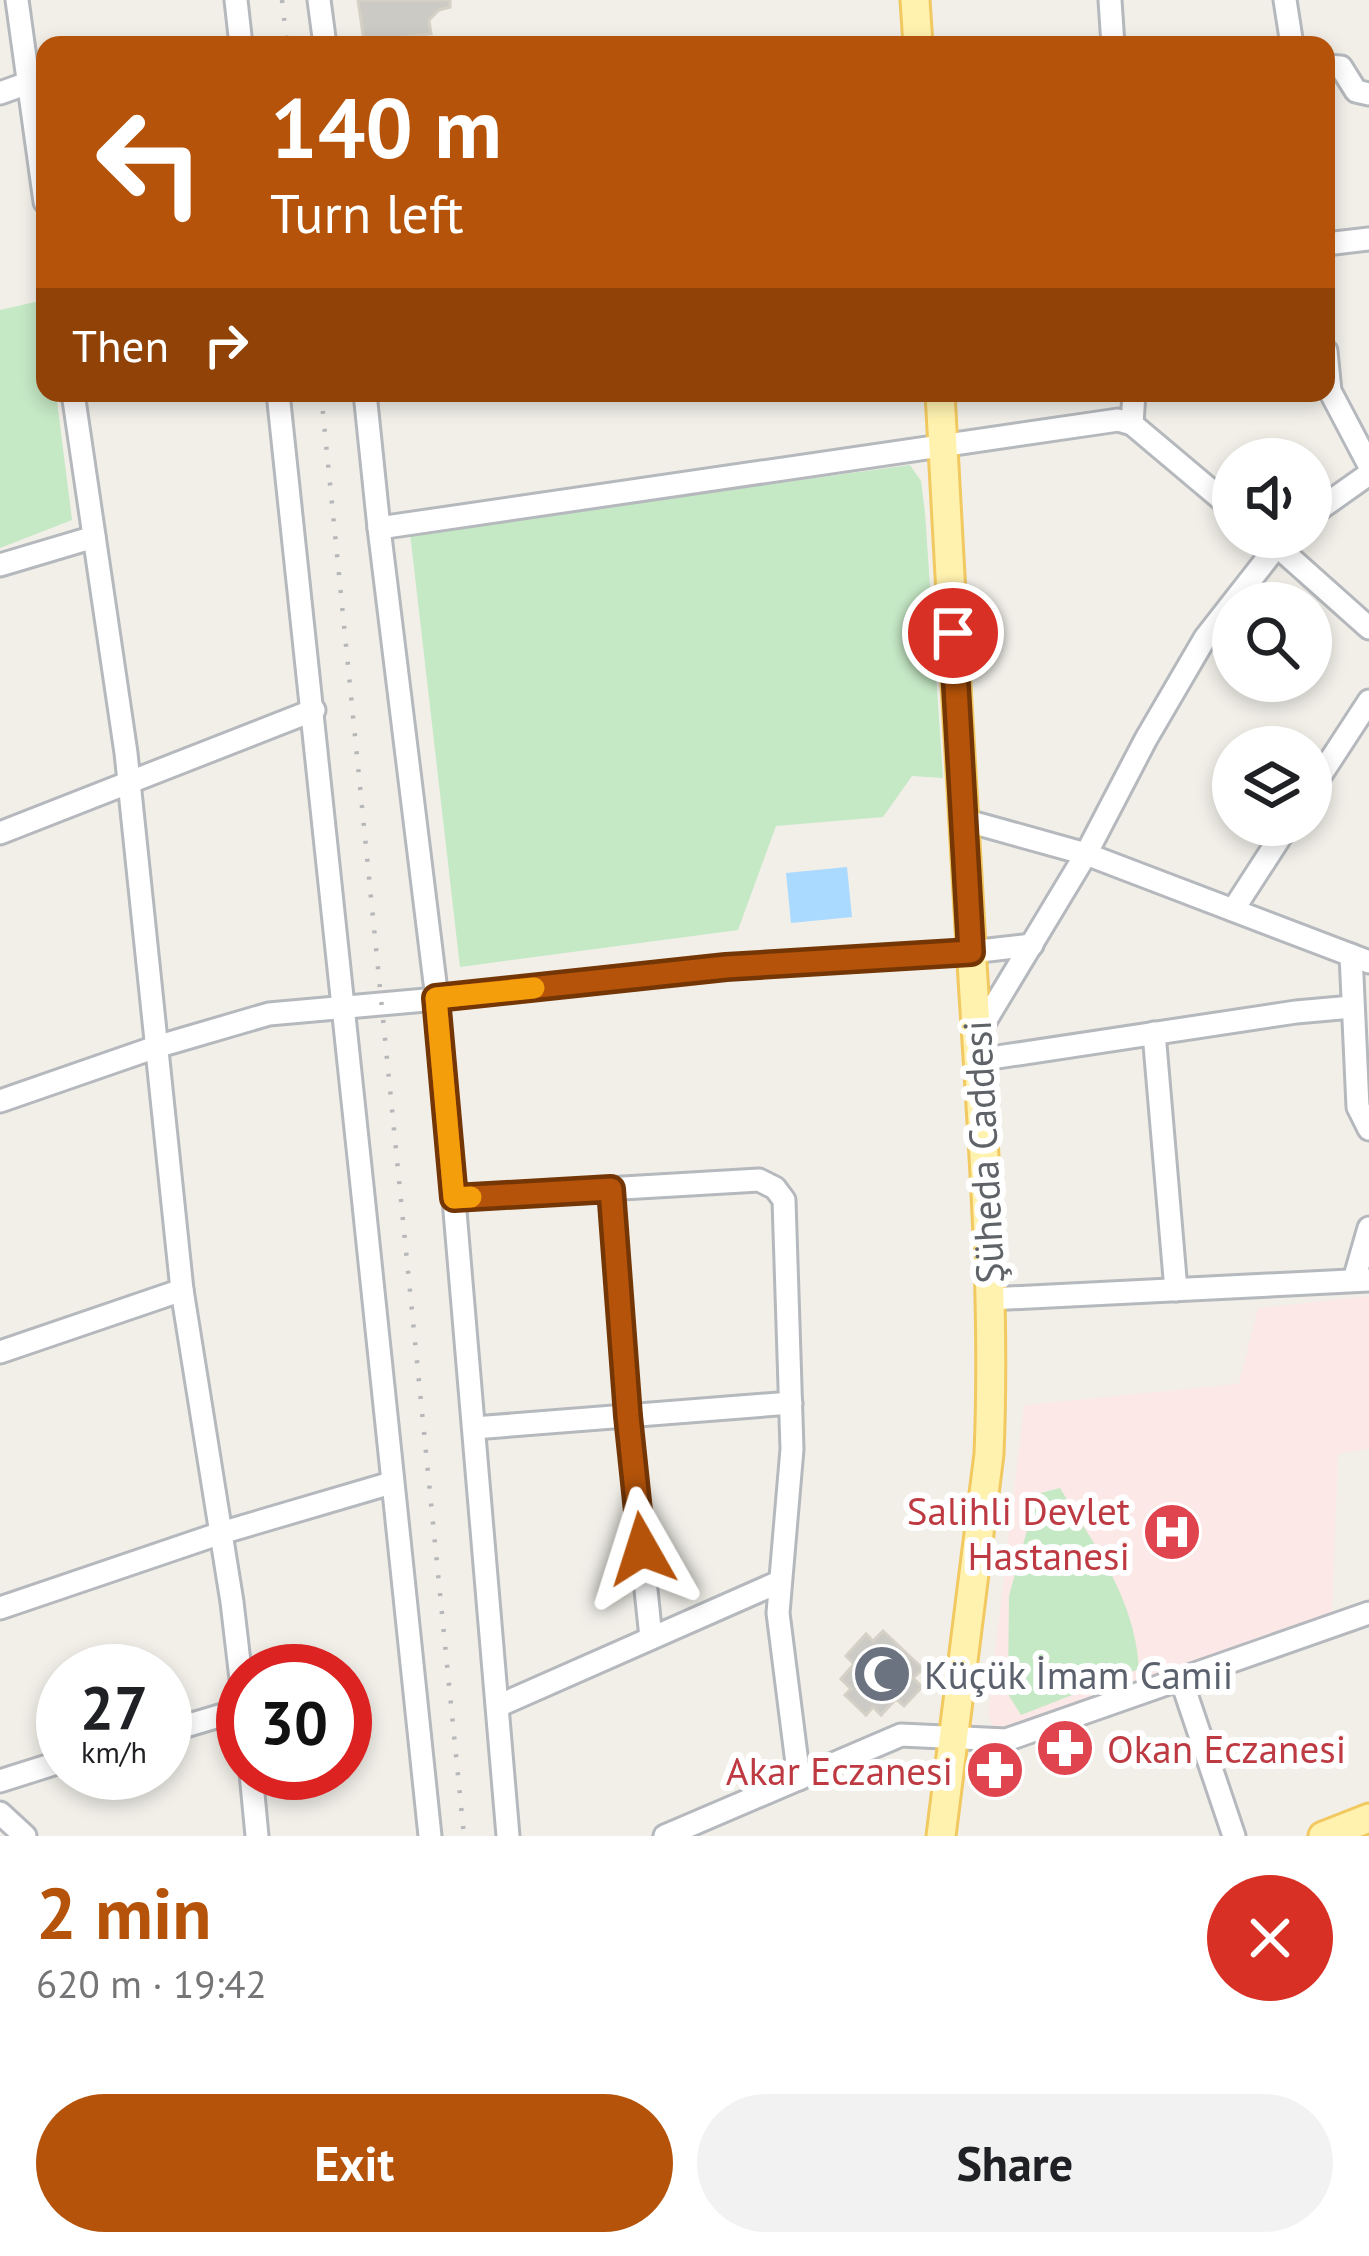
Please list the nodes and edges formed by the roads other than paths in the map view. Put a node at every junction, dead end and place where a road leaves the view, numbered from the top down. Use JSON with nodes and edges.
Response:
{"nodes":[{"id":1,"x":17,"y":0,"type":"edge"},
{"id":2,"x":236,"y":0,"type":"edge"},
{"id":3,"x":320,"y":0,"type":"edge"},
{"id":4,"x":915,"y":0,"type":"edge"},
{"id":5,"x":1110,"y":0,"type":"edge"},
{"id":6,"x":1285,"y":0,"type":"edge"},
{"id":7,"x":240,"y":36,"type":"edge"},
{"id":8,"x":324,"y":36,"type":"edge"},
{"id":9,"x":917,"y":36,"type":"edge"},
{"id":10,"x":1112,"y":36,"type":"edge"},
{"id":11,"x":1291,"y":36,"type":"edge"},
{"id":12,"x":1335,"y":67,"type":"edge"},
{"id":13,"x":36,"y":78,"type":"edge"},
{"id":14,"x":36,"y":82,"type":"edge"},
{"id":15,"x":0,"y":93,"type":"edge"},
{"id":16,"x":1369,"y":94,"type":"edge"},
{"id":17,"x":1369,"y":238,"type":"edge"},
{"id":18,"x":1335,"y":243,"type":"edge"},
{"id":19,"x":1335,"y":401,"type":"edge"},
{"id":20,"x":74,"y":402,"type":"edge"},
{"id":21,"x":279,"y":402,"type":"edge"},
{"id":22,"x":366,"y":402,"type":"edge"},
{"id":23,"x":941,"y":402,"type":"edge"},
{"id":24,"x":1133,"y":402,"type":"edge"},
{"id":25,"x":1132,"y":424,"type":"junction"},
{"id":26,"x":943,"y":446,"type":"junction"},
{"id":27,"x":1369,"y":470,"type":"edge"},
{"id":28,"x":1212,"y":491,"type":"edge"},
{"id":29,"x":1332,"y":499,"type":"edge"},
{"id":30,"x":379,"y":528,"type":"junction"},
{"id":31,"x":94,"y":537,"type":"junction"},
{"id":32,"x":1263,"y":558,"type":"edge"},
{"id":33,"x":1295,"y":558,"type":"edge"},
{"id":34,"x":0,"y":565,"type":"edge"},
{"id":35,"x":1369,"y":628,"type":"edge"},
{"id":36,"x":1369,"y":701,"type":"edge"},
{"id":37,"x":314,"y":710,"type":"junction"},
{"id":38,"x":1332,"y":758,"type":"edge"},
{"id":39,"x":128,"y":781,"type":"junction"},
{"id":40,"x":964,"y":820,"type":"junction"},
{"id":41,"x":0,"y":833,"type":"edge"},
{"id":42,"x":1274,"y":846,"type":"edge"},
{"id":43,"x":1086,"y":854,"type":"junction"},
{"id":44,"x":1233,"y":910,"type":"junction"},
{"id":45,"x":1032,"y":945,"type":"junction"},
{"id":46,"x":971,"y":952,"type":"junction"},
{"id":47,"x":1360,"y":959,"type":"edge"},
{"id":48,"x":436,"y":998,"type":"junction"},
{"id":49,"x":345,"y":1006,"type":"junction"},
{"id":50,"x":1352,"y":1007,"type":"junction"},
{"id":51,"x":1154,"y":1033,"type":"junction"},
{"id":52,"x":156,"y":1047,"type":"junction"},
{"id":53,"x":978,"y":1047,"type":"junction"},
{"id":54,"x":0,"y":1101,"type":"edge"},
{"id":55,"x":1369,"y":1129,"type":"edge"},
{"id":56,"x":611,"y":1189,"type":"junction"},
{"id":57,"x":454,"y":1198,"type":"junction"},
{"id":58,"x":1369,"y":1228,"type":"edge"},
{"id":59,"x":1362,"y":1280,"type":"edge"},
{"id":60,"x":182,"y":1290,"type":"junction"},
{"id":61,"x":1176,"y":1290,"type":"junction"},
{"id":62,"x":990,"y":1299,"type":"junction"},
{"id":63,"x":0,"y":1352,"type":"edge"},
{"id":64,"x":791,"y":1403,"type":"junction"},
{"id":65,"x":628,"y":1416,"type":"junction"},
{"id":66,"x":474,"y":1428,"type":"junction"},
{"id":67,"x":391,"y":1483,"type":"junction"},
{"id":68,"x":221,"y":1533,"type":"junction"},
{"id":69,"x":779,"y":1582,"type":"junction"},
{"id":70,"x":2,"y":1599,"type":"edge"},
{"id":71,"x":1369,"y":1613,"type":"edge"},
{"id":72,"x":651,"y":1638,"type":"junction"},
{"id":73,"x":236,"y":1644,"type":"edge"},
{"id":74,"x":1181,"y":1679,"type":"junction"},
{"id":75,"x":498,"y":1706,"type":"junction"},
{"id":76,"x":952,"y":1738,"type":"junction"},
{"id":77,"x":36,"y":1770,"type":"edge"},
{"id":78,"x":799,"y":1779,"type":"junction"},
{"id":79,"x":0,"y":1781,"type":"edge"},
{"id":80,"x":254,"y":1800,"type":"edge"},
{"id":81,"x":0,"y":1813,"type":"edge"},
{"id":82,"x":1369,"y":1818,"type":"edge"},
{"id":83,"x":25,"y":1836,"type":"edge"},
{"id":84,"x":257,"y":1836,"type":"edge"},
{"id":85,"x":430,"y":1836,"type":"edge"},
{"id":86,"x":508,"y":1836,"type":"edge"},
{"id":87,"x":665,"y":1836,"type":"edge"},
{"id":88,"x":941,"y":1836,"type":"edge"},
{"id":89,"x":1234,"y":1836,"type":"edge"},
{"id":90,"x":1323,"y":1836,"type":"edge"}],
"edges":[{"from":1,"to":13,"type":"street"},
{"from":2,"to":7,"type":"street"},
{"from":3,"to":8,"type":"street"},
{"from":4,"to":9,"type":"main road"},
{"from":5,"to":10,"type":"street"},
{"from":6,"to":11,"type":"street"},
{"from":12,"to":16,"type":"street"},
{"from":14,"to":15,"type":"street"},
{"from":17,"to":18,"type":"street"},
{"from":19,"to":27,"type":"street"},
{"from":20,"to":31,"type":"street"},
{"from":21,"to":37,"type":"street"},
{"from":22,"to":30,"type":"street"},
{"from":23,"to":26,"type":"main road","name":"Şüheda Caddesi"},
{"from":24,"to":25,"type":"street"},
{"from":25,"to":26,"type":"street"},
{"from":25,"to":28,"type":"street"},
{"from":26,"to":30,"type":"street"},
{"from":26,"to":40,"type":"main road","name":"Şüheda Caddesi"},
{"from":27,"to":29,"type":"street"},
{"from":30,"to":48,"type":"street"},
{"from":31,"to":34,"type":"street"},
{"from":31,"to":39,"type":"street"},
{"from":32,"to":43,"type":"street"},
{"from":33,"to":35,"type":"street"},
{"from":36,"to":38,"type":"street"},
{"from":37,"to":39,"type":"street"},
{"from":37,"to":49,"type":"street"},
{"from":39,"to":41,"type":"street"},
{"from":39,"to":52,"type":"street"},
{"from":40,"to":43,"type":"street"},
{"from":40,"to":46,"type":"main road","name":"Şüheda Caddesi"},
{"from":42,"to":44,"type":"street"},
{"from":43,"to":44,"type":"street"},
{"from":43,"to":45,"type":"street"},
{"from":44,"to":47,"type":"street"},
{"from":45,"to":46,"type":"street"},
{"from":45,"to":53,"type":"street"},
{"from":46,"to":48,"type":"street"},
{"from":46,"to":53,"type":"main road","name":"Şüheda Caddesi"},
{"from":47,"to":50,"type":"street"},
{"from":48,"to":49,"type":"street"},
{"from":48,"to":57,"type":"street"},
{"from":49,"to":52,"type":"street"},
{"from":49,"to":67,"type":"street"},
{"from":50,"to":51,"type":"street"},
{"from":50,"to":55,"type":"street"},
{"from":51,"to":53,"type":"street"},
{"from":51,"to":61,"type":"street"},
{"from":52,"to":54,"type":"street"},
{"from":52,"to":60,"type":"street"},
{"from":53,"to":62,"type":"main road","name":"Şüheda Caddesi"},
{"from":56,"to":57,"type":"street"},
{"from":56,"to":64,"type":"street"},
{"from":56,"to":65,"type":"street"},
{"from":57,"to":66,"type":"street"},
{"from":58,"to":59,"type":"street"},
{"from":59,"to":61,"type":"street"},
{"from":60,"to":63,"type":"street"},
{"from":60,"to":68,"type":"street"},
{"from":61,"to":62,"type":"street"},
{"from":62,"to":76,"type":"main road","name":"Şüheda Caddesi"},
{"from":64,"to":65,"type":"street"},
{"from":64,"to":69,"type":"street"},
{"from":65,"to":66,"type":"street"},
{"from":65,"to":72,"type":"street"},
{"from":66,"to":75,"type":"street"},
{"from":67,"to":68,"type":"street"},
{"from":67,"to":85,"type":"street"},
{"from":68,"to":70,"type":"street"},
{"from":68,"to":73,"type":"street"},
{"from":69,"to":72,"type":"street"},
{"from":69,"to":78,"type":"street"},
{"from":71,"to":74,"type":"street"},
{"from":72,"to":75,"type":"street"},
{"from":74,"to":76,"type":"street"},
{"from":74,"to":89,"type":"street"},
{"from":75,"to":86,"type":"street"},
{"from":76,"to":78,"type":"street"},
{"from":76,"to":88,"type":"main road","name":"Şüheda Caddesi"},
{"from":77,"to":79,"type":"street"},
{"from":78,"to":87,"type":"street"},
{"from":80,"to":84,"type":"street"},
{"from":81,"to":83,"type":"street"},
{"from":82,"to":90,"type":"main road"}]}
